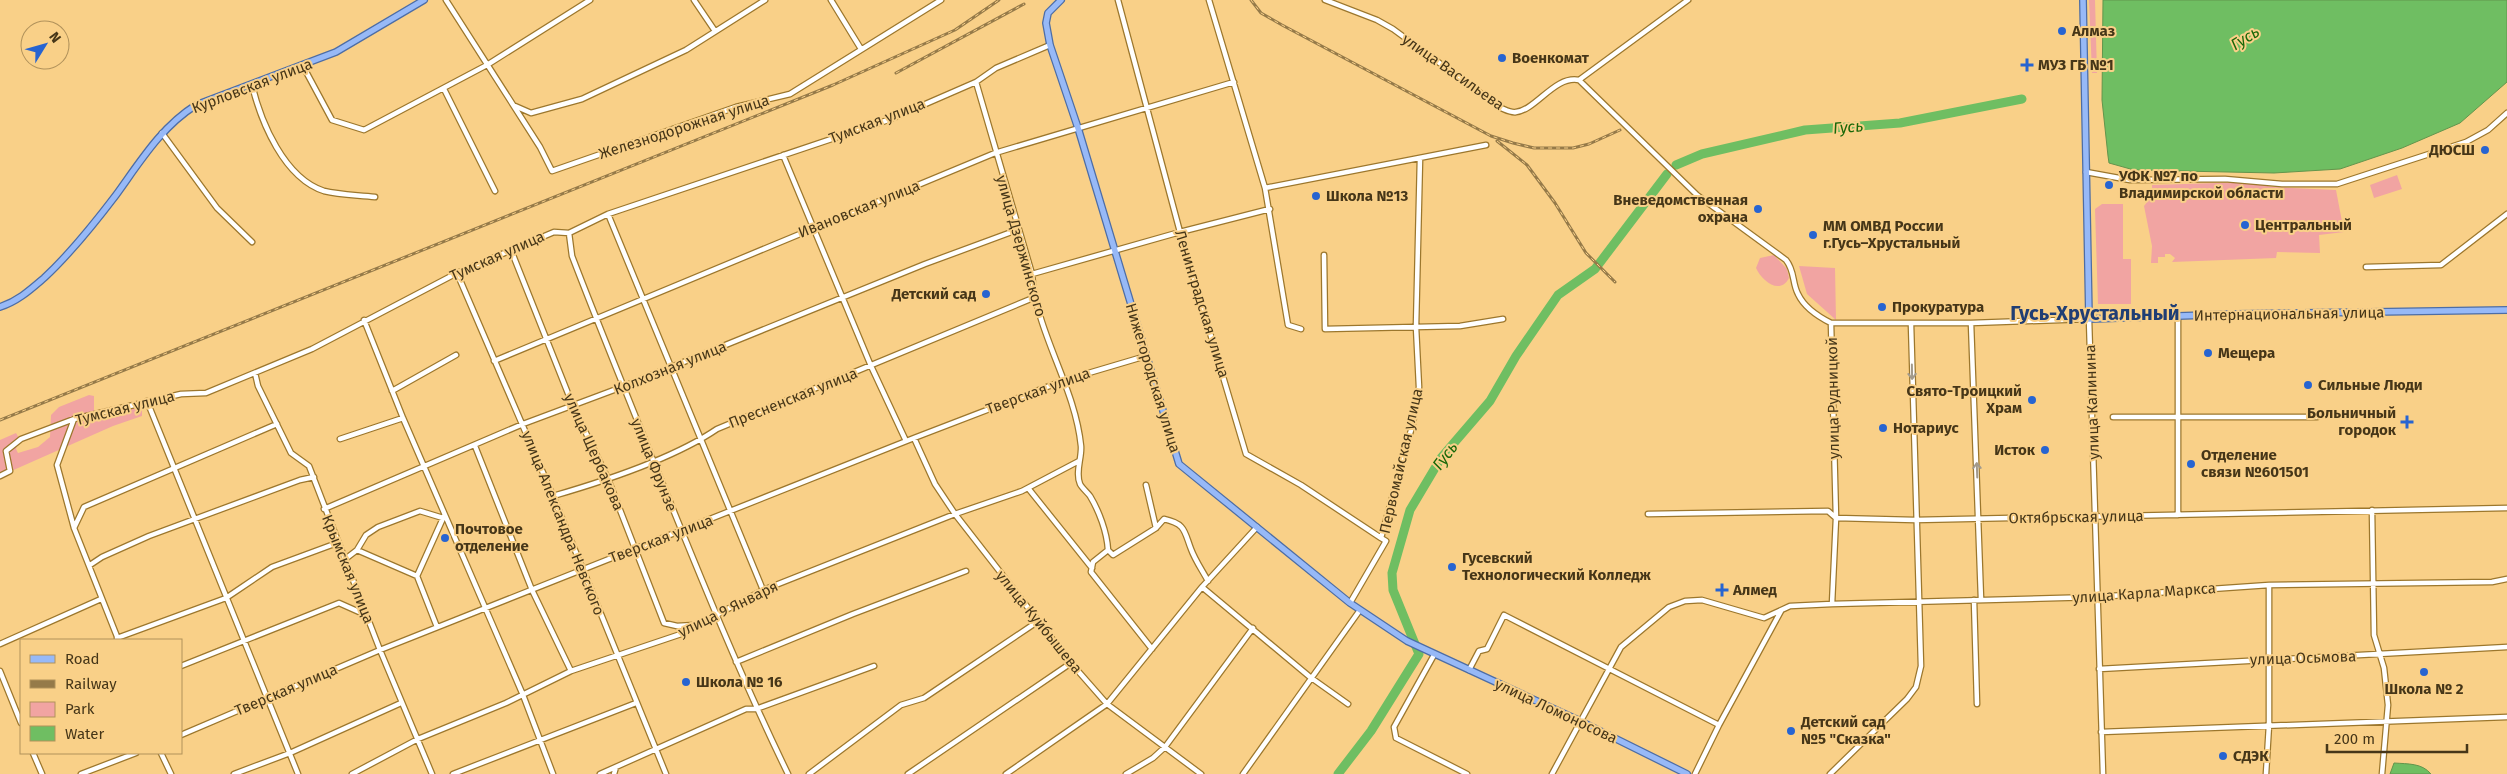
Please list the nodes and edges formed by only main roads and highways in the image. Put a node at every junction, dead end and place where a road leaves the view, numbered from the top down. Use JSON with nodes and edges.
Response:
{"nodes":[{"id":1,"x":424,"y":0,"type":"edge"},
{"id":2,"x":1061,"y":0,"type":"edge"},
{"id":3,"x":2083,"y":0,"type":"edge"},
{"id":4,"x":0,"y":307,"type":"edge"},
{"id":5,"x":2507,"y":310,"type":"edge"},
{"id":6,"x":2089,"y":319,"type":"joint"},
{"id":7,"x":1425,"y":651,"type":"joint"},
{"id":8,"x":1687,"y":774,"type":"edge"}],
"edges":[{"from":1,"to":4,"type":"main road","name":"Курловская улица"},
{"from":2,"to":7,"type":"main road","name":"Нижегородская улица"},
{"from":3,"to":6,"type":"main road","name":"улица Калинина"},
{"from":5,"to":6,"type":"main road","name":"Интернациональная улица"},
{"from":7,"to":8,"type":"main road","name":"улица Ломоносова"}]}
